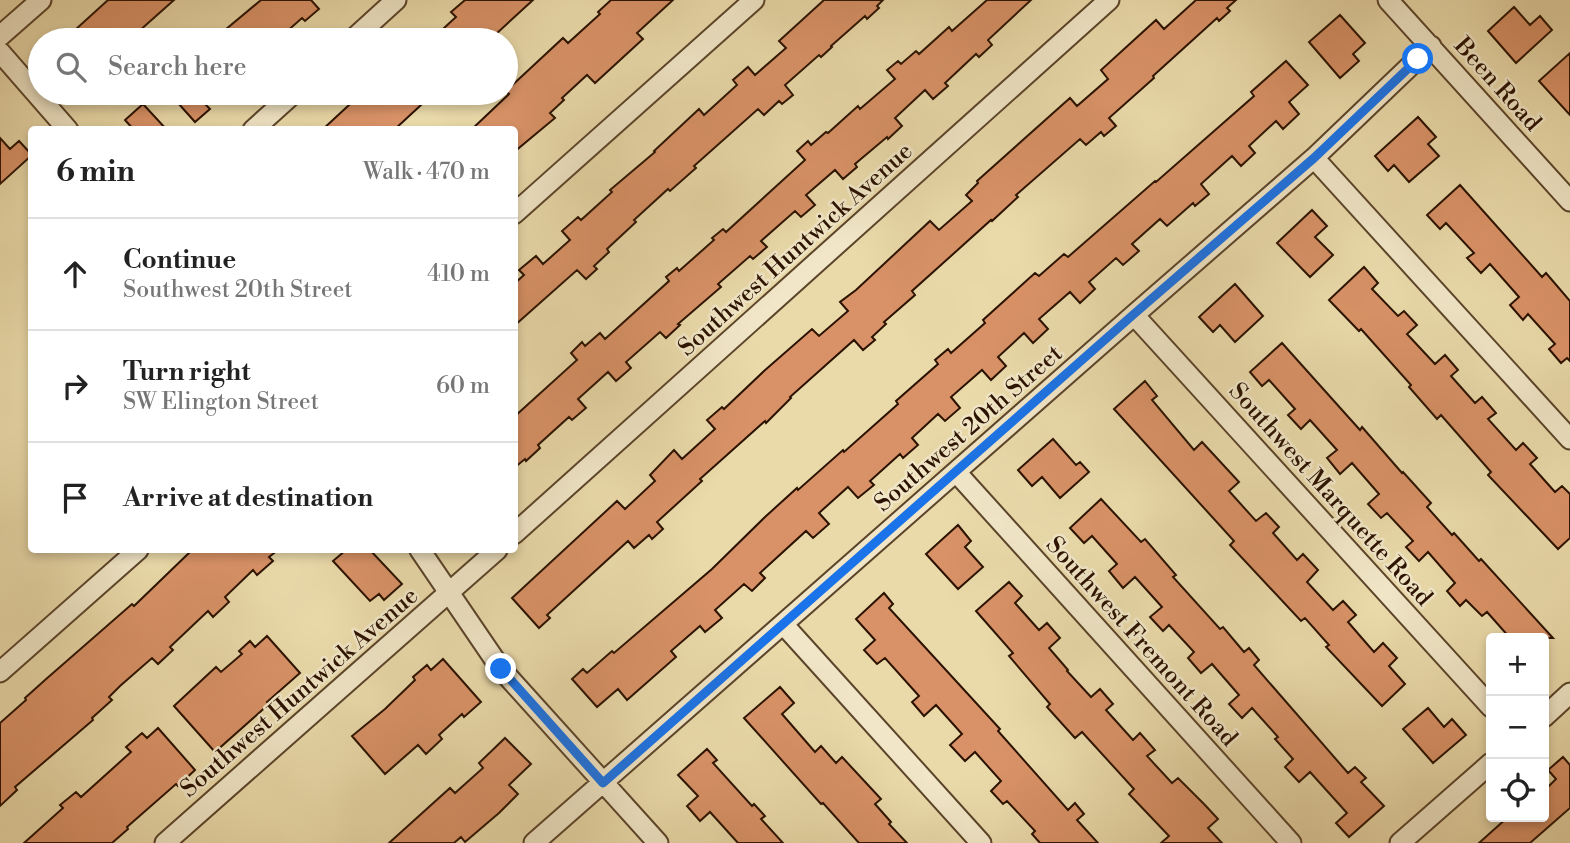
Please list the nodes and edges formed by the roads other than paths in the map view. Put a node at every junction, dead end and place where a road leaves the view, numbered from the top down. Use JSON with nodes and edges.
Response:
{"nodes":[{"id":1,"x":40,"y":0,"type":"edge"},
{"id":2,"x":396,"y":0,"type":"edge"},
{"id":3,"x":754,"y":0,"type":"edge"},
{"id":4,"x":1109,"y":0,"type":"edge"},
{"id":5,"x":1388,"y":0,"type":"edge"},
{"id":6,"x":365,"y":28,"type":"edge"},
{"id":7,"x":0,"y":36,"type":"edge"},
{"id":8,"x":1431,"y":46,"type":"junction"},
{"id":9,"x":0,"y":52,"type":"edge"},
{"id":10,"x":28,"y":84,"type":"edge"},
{"id":11,"x":46,"y":105,"type":"edge"},
{"id":12,"x":281,"y":105,"type":"edge"},
{"id":13,"x":65,"y":126,"type":"edge"},
{"id":14,"x":257,"y":126,"type":"edge"},
{"id":15,"x":1314,"y":158,"type":"junction"},
{"id":16,"x":1570,"y":201,"type":"edge"},
{"id":17,"x":518,"y":211,"type":"edge"},
{"id":18,"x":1134,"y":314,"type":"junction"},
{"id":19,"x":1570,"y":439,"type":"edge"},
{"id":20,"x":956,"y":472,"type":"junction"},
{"id":21,"x":518,"y":530,"type":"edge"},
{"id":22,"x":135,"y":553,"type":"edge"},
{"id":23,"x":422,"y":553,"type":"edge"},
{"id":24,"x":494,"y":553,"type":"edge"},
{"id":25,"x":449,"y":593,"type":"junction"},
{"id":26,"x":783,"y":624,"type":"junction"},
{"id":27,"x":0,"y":672,"type":"edge"},
{"id":28,"x":1570,"y":693,"type":"edge"},
{"id":29,"x":1486,"y":701,"type":"edge"},
{"id":30,"x":1549,"y":712,"type":"edge"},
{"id":31,"x":1486,"y":767,"type":"edge"},
{"id":32,"x":603,"y":783,"type":"junction"},
{"id":33,"x":165,"y":843,"type":"edge"},
{"id":34,"x":534,"y":843,"type":"edge"},
{"id":35,"x":658,"y":843,"type":"edge"},
{"id":36,"x":981,"y":843,"type":"edge"},
{"id":37,"x":1291,"y":843,"type":"edge"},
{"id":38,"x":1400,"y":843,"type":"edge"}],
"edges":[{"from":1,"to":7,"type":"street"},
{"from":2,"to":6,"type":"street"},
{"from":3,"to":17,"type":"street"},
{"from":4,"to":21,"type":"street","name":"Southwest Huntwick Avenue"},
{"from":5,"to":8,"type":"street","name":"Been Road"},
{"from":8,"to":15,"type":"street","name":"Southwest 20th Street"},
{"from":8,"to":16,"type":"street","name":"Been Road"},
{"from":9,"to":10,"type":"street"},
{"from":11,"to":13,"type":"street"},
{"from":12,"to":14,"type":"street"},
{"from":15,"to":18,"type":"street","name":"Southwest 20th Street"},
{"from":15,"to":19,"type":"street"},
{"from":18,"to":20,"type":"street","name":"Southwest 20th Street"},
{"from":18,"to":29,"type":"street","name":"Southwest Marquette Road"},
{"from":20,"to":26,"type":"street","name":"Southwest 20th Street"},
{"from":20,"to":37,"type":"street","name":"Southwest Fremont Road"},
{"from":22,"to":27,"type":"street"},
{"from":23,"to":25,"type":"street"},
{"from":24,"to":25,"type":"street","name":"Southwest Huntwick Avenue"},
{"from":25,"to":32,"type":"street"},
{"from":25,"to":33,"type":"street","name":"Southwest Huntwick Avenue"},
{"from":26,"to":32,"type":"street","name":"Southwest 20th Street"},
{"from":26,"to":36,"type":"street"},
{"from":28,"to":30,"type":"street"},
{"from":31,"to":38,"type":"street"},
{"from":32,"to":34,"type":"street","name":"Southwest 20th Street"},
{"from":32,"to":35,"type":"street"}]}
